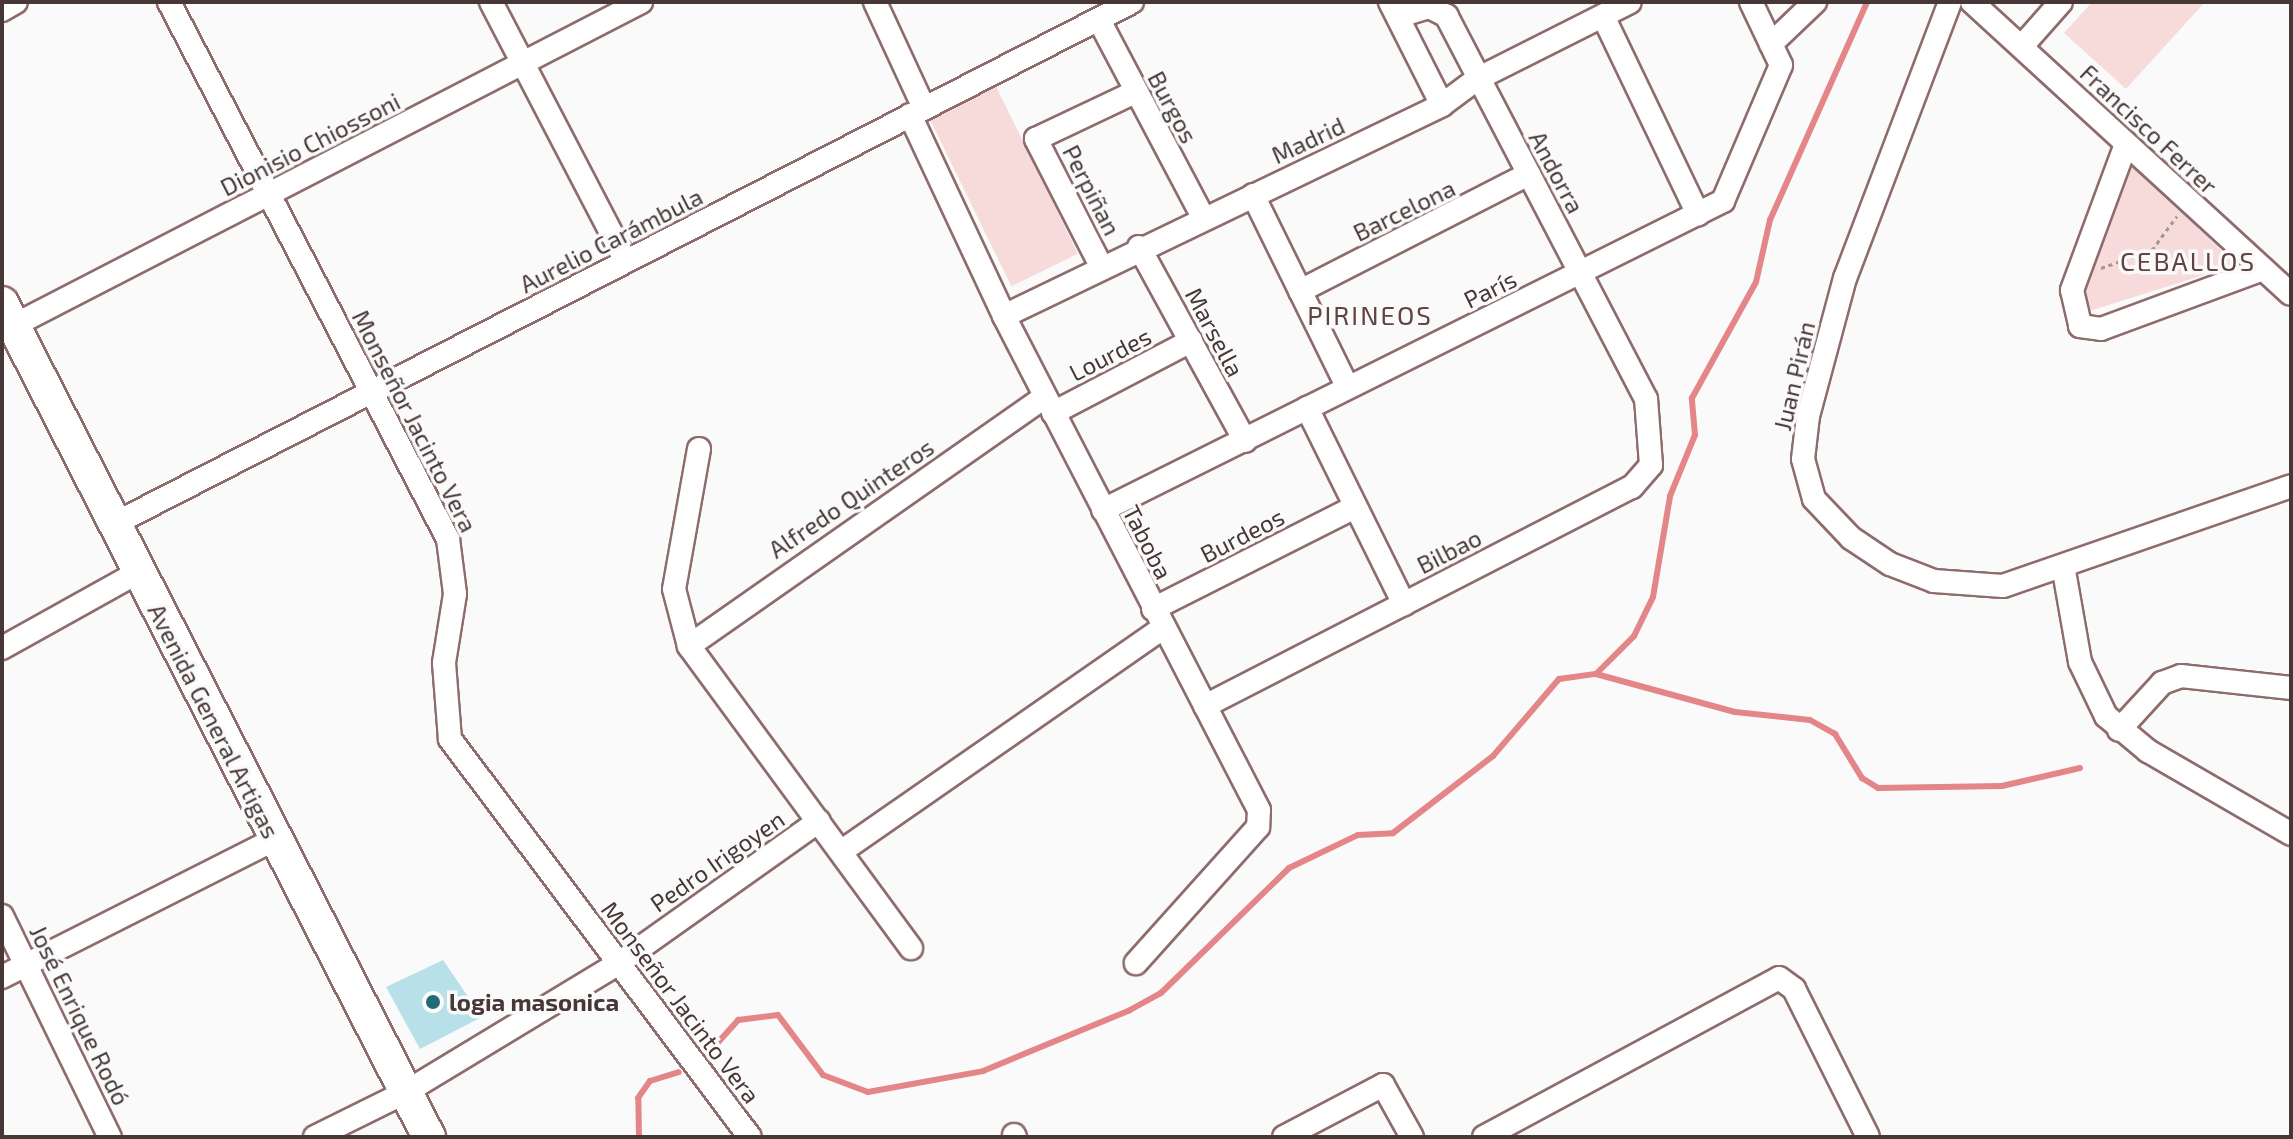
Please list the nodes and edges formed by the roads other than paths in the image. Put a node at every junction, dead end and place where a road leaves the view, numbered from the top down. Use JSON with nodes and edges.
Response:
{"nodes":[{"id":1,"x":16,"y":2,"type":"edge"},
{"id":2,"x":169,"y":2,"type":"edge"},
{"id":3,"x":491,"y":2,"type":"edge"},
{"id":4,"x":641,"y":2,"type":"edge"},
{"id":5,"x":875,"y":2,"type":"edge"},
{"id":6,"x":1132,"y":2,"type":"edge"},
{"id":7,"x":1630,"y":2,"type":"edge"},
{"id":8,"x":1751,"y":2,"type":"edge"},
{"id":9,"x":1815,"y":2,"type":"edge"},
{"id":10,"x":1950,"y":2,"type":"edge"},
{"id":11,"x":1972,"y":2,"type":"edge"},
{"id":12,"x":2061,"y":2,"type":"edge"},
{"id":13,"x":1394,"y":9,"type":"edge"},
{"id":14,"x":2,"y":10,"type":"edge"},
{"id":15,"x":1603,"y":16,"type":"junction"},
{"id":16,"x":1099,"y":20,"type":"junction"},
{"id":17,"x":1771,"y":44,"type":"junction"},
{"id":18,"x":2023,"y":45,"type":"junction"},
{"id":19,"x":523,"y":64,"type":"junction"},
{"id":20,"x":1477,"y":79,"type":"junction"},
{"id":21,"x":1135,"y":92,"type":"junction"},
{"id":22,"x":1442,"y":105,"type":"junction"},
{"id":23,"x":917,"y":112,"type":"junction"},
{"id":24,"x":2126,"y":144,"type":"junction"},
{"id":25,"x":1529,"y":174,"type":"junction"},
{"id":26,"x":270,"y":193,"type":"junction"},
{"id":27,"x":1253,"y":195,"type":"junction"},
{"id":28,"x":1698,"y":214,"type":"junction"},
{"id":29,"x":1203,"y":217,"type":"junction"},
{"id":30,"x":1139,"y":247,"type":"junction"},
{"id":31,"x":626,"y":261,"type":"junction"},
{"id":32,"x":1101,"y":266,"type":"junction"},
{"id":33,"x":2263,"y":269,"type":"junction"},
{"id":34,"x":1581,"y":274,"type":"junction"},
{"id":35,"x":1300,"y":291,"type":"junction"},
{"id":36,"x":2291,"y":294,"type":"edge"},
{"id":37,"x":1004,"y":316,"type":"junction"},
{"id":38,"x":6,"y":320,"type":"edge"},
{"id":39,"x":1191,"y":341,"type":"junction"},
{"id":40,"x":1347,"y":386,"type":"junction"},
{"id":41,"x":372,"y":393,"type":"junction"},
{"id":42,"x":1646,"y":399,"type":"joint"},
{"id":43,"x":1049,"y":405,"type":"junction"},
{"id":44,"x":1307,"y":408,"type":"junction"},
{"id":45,"x":1245,"y":441,"type":"junction"},
{"id":46,"x":699,"y":449,"type":"dead end"},
{"id":47,"x":2291,"y":486,"type":"edge"},
{"id":48,"x":1355,"y":507,"type":"junction"},
{"id":49,"x":1103,"y":510,"type":"junction"},
{"id":50,"x":114,"y":524,"type":"junction"},
{"id":51,"x":2064,"y":571,"type":"junction"},
{"id":52,"x":137,"y":573,"type":"junction"},
{"id":53,"x":1404,"y":604,"type":"junction"},
{"id":54,"x":1158,"y":619,"type":"junction"},
{"id":55,"x":689,"y":646,"type":"junction"},
{"id":56,"x":2,"y":648,"type":"edge"},
{"id":57,"x":2291,"y":688,"type":"edge"},
{"id":58,"x":1205,"y":706,"type":"junction"},
{"id":59,"x":2119,"y":730,"type":"junction"},
{"id":60,"x":819,"y":821,"type":"junction"},
{"id":61,"x":2291,"y":834,"type":"edge"},
{"id":62,"x":275,"y":839,"type":"junction"},
{"id":63,"x":842,"y":851,"type":"junction"},
{"id":64,"x":2,"y":916,"type":"edge"},
{"id":65,"x":911,"y":948,"type":"dead end"},
{"id":66,"x":619,"y":963,"type":"junction"},
{"id":67,"x":1136,"y":963,"type":"dead end"},
{"id":68,"x":27,"y":964,"type":"junction"},
{"id":69,"x":2,"y":977,"type":"edge"},
{"id":70,"x":406,"y":1092,"type":"junction"},
{"id":71,"x":110,"y":1137,"type":"edge"},
{"id":72,"x":315,"y":1137,"type":"edge"},
{"id":73,"x":429,"y":1137,"type":"edge"},
{"id":74,"x":750,"y":1137,"type":"edge"},
{"id":75,"x":1284,"y":1137,"type":"edge"},
{"id":76,"x":1412,"y":1137,"type":"edge"},
{"id":77,"x":1484,"y":1137,"type":"edge"},
{"id":78,"x":1868,"y":1137,"type":"edge"}],
"edges":[{"from":1,"to":14,"type":"street"},
{"from":2,"to":26,"type":"street","name":"Monseñor Jacinto Vera"},
{"from":3,"to":19,"type":"street"},
{"from":4,"to":19,"type":"street","name":"Dionisio Chiossoni"},
{"from":5,"to":23,"type":"street","name":"Taboba"},
{"from":6,"to":16,"type":"street","name":"Aurelio Carámbula"},
{"from":7,"to":15,"type":"street","name":"Madrid"},
{"from":8,"to":17,"type":"street"},
{"from":9,"to":17,"type":"street"},
{"from":10,"to":51,"type":"street","name":"Juan Pirán"},
{"from":11,"to":18,"type":"street","name":"Francisco Ferrer"},
{"from":12,"to":18,"type":"street"},
{"from":13,"to":20,"type":"street","name":"Andorra"},
{"from":13,"to":22,"type":"street"},
{"from":15,"to":20,"type":"street","name":"Madrid"},
{"from":15,"to":28,"type":"street"},
{"from":16,"to":21,"type":"street","name":"Burgos"},
{"from":16,"to":23,"type":"street","name":"Aurelio Carámbula"},
{"from":17,"to":28,"type":"street","name":"París"},
{"from":18,"to":24,"type":"street","name":"Francisco Ferrer"},
{"from":19,"to":26,"type":"street","name":"Dionisio Chiossoni"},
{"from":19,"to":31,"type":"street"},
{"from":20,"to":22,"type":"street","name":"Madrid"},
{"from":20,"to":25,"type":"street","name":"Andorra"},
{"from":21,"to":29,"type":"street","name":"Burgos"},
{"from":21,"to":32,"type":"street","name":"Perpiñan"},
{"from":22,"to":27,"type":"street","name":"Madrid"},
{"from":23,"to":31,"type":"street","name":"Aurelio Carámbula"},
{"from":23,"to":37,"type":"street","name":"Taboba"},
{"from":24,"to":33,"type":"street","name":"Francisco Ferrer"},
{"from":24,"to":33,"type":"street"},
{"from":25,"to":34,"type":"street","name":"Andorra"},
{"from":25,"to":35,"type":"street","name":"Barcelona"},
{"from":26,"to":38,"type":"street","name":"Dionisio Chiossoni"},
{"from":26,"to":41,"type":"street","name":"Monseñor Jacinto Vera"},
{"from":27,"to":29,"type":"street","name":"Madrid"},
{"from":27,"to":35,"type":"street"},
{"from":28,"to":34,"type":"street","name":"París"},
{"from":29,"to":30,"type":"street","name":"Madrid"},
{"from":30,"to":32,"type":"street","name":"Madrid"},
{"from":30,"to":39,"type":"street","name":"Marsella"},
{"from":31,"to":41,"type":"street","name":"Aurelio Carámbula"},
{"from":32,"to":37,"type":"street","name":"Madrid"},
{"from":33,"to":36,"type":"street","name":"Francisco Ferrer"},
{"from":34,"to":40,"type":"street","name":"París"},
{"from":34,"to":42,"type":"street","name":"Andorra"},
{"from":35,"to":40,"type":"street"},
{"from":37,"to":43,"type":"street","name":"Taboba"},
{"from":38,"to":50,"type":"main road","name":"Avenida General Artigas"},
{"from":39,"to":43,"type":"street","name":"Lourdes"},
{"from":39,"to":45,"type":"street","name":"Marsella"},
{"from":40,"to":44,"type":"street","name":"París"},
{"from":41,"to":50,"type":"street","name":"Aurelio Carámbula"},
{"from":41,"to":66,"type":"street","name":"Monseñor Jacinto Vera"},
{"from":42,"to":53,"type":"street","name":"Bilbao"},
{"from":43,"to":49,"type":"street","name":"Taboba"},
{"from":43,"to":55,"type":"street","name":"Alfredo Quinteros"},
{"from":44,"to":45,"type":"street","name":"París"},
{"from":44,"to":48,"type":"street"},
{"from":45,"to":49,"type":"street","name":"París"},
{"from":46,"to":55,"type":"street"},
{"from":47,"to":51,"type":"street","name":"Juan Pirán"},
{"from":48,"to":53,"type":"street"},
{"from":48,"to":54,"type":"street","name":"Burdeos"},
{"from":49,"to":54,"type":"street","name":"Taboba"},
{"from":50,"to":52,"type":"main road","name":"Avenida General Artigas"},
{"from":51,"to":59,"type":"street"},
{"from":52,"to":56,"type":"street"},
{"from":52,"to":62,"type":"main road","name":"Avenida General Artigas"},
{"from":53,"to":58,"type":"street","name":"Bilbao"},
{"from":54,"to":58,"type":"street","name":"Taboba"},
{"from":54,"to":63,"type":"street"},
{"from":55,"to":60,"type":"street"},
{"from":57,"to":59,"type":"street"},
{"from":58,"to":67,"type":"street","name":"Taboba"},
{"from":59,"to":61,"type":"street"},
{"from":60,"to":63,"type":"street"},
{"from":60,"to":66,"type":"street","name":"Pedro Irigoyen"},
{"from":62,"to":68,"type":"street"},
{"from":62,"to":70,"type":"main road","name":"Avenida General Artigas"},
{"from":63,"to":65,"type":"street"},
{"from":64,"to":68,"type":"street","name":"José Enrique Rodó"},
{"from":66,"to":70,"type":"street","name":"Pedro Irigoyen"},
{"from":66,"to":74,"type":"street","name":"Monseñor Jacinto Vera"},
{"from":68,"to":69,"type":"street"},
{"from":68,"to":71,"type":"street","name":"José Enrique Rodó"},
{"from":70,"to":72,"type":"street","name":"Pedro Irigoyen"},
{"from":70,"to":73,"type":"main road","name":"Avenida General Artigas"},
{"from":75,"to":76,"type":"street"},
{"from":77,"to":78,"type":"street"}]}
